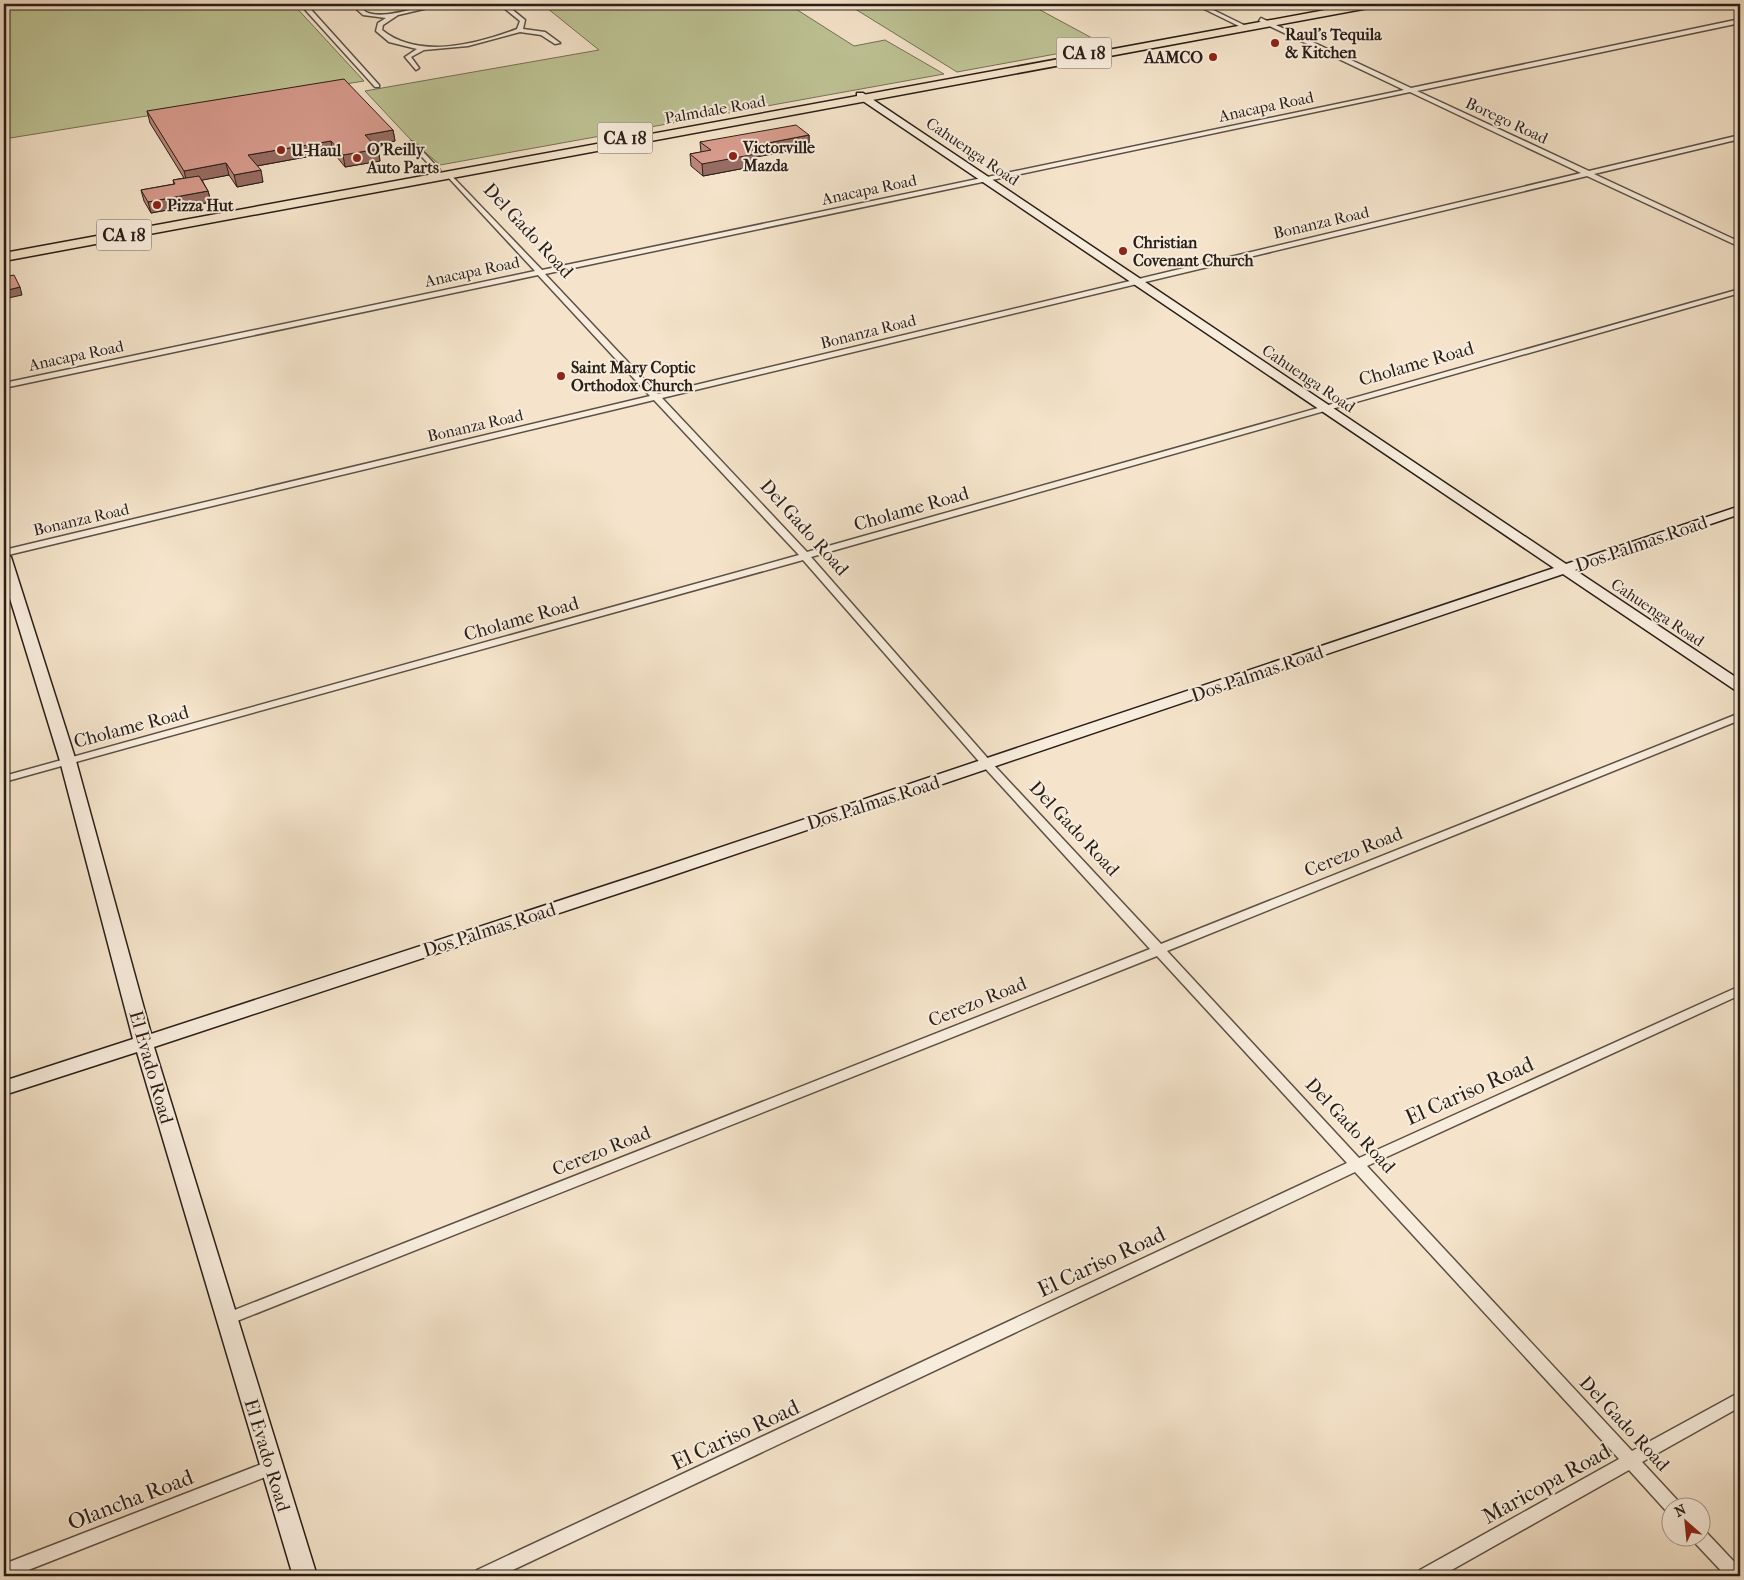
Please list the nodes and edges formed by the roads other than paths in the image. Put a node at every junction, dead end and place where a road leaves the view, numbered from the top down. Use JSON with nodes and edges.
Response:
{"nodes":[{"id":1,"x":303,"y":4,"type":"edge"},
{"id":2,"x":442,"y":4,"type":"edge"},
{"id":3,"x":508,"y":4,"type":"edge"},
{"id":4,"x":1197,"y":4,"type":"edge"},
{"id":5,"x":1346,"y":4,"type":"edge"},
{"id":6,"x":1374,"y":4,"type":"edge"},
{"id":7,"x":1730,"y":4,"type":"edge"},
{"id":8,"x":355,"y":5,"type":"dead end"},
{"id":9,"x":418,"y":6,"type":"edge"},
{"id":10,"x":1740,"y":8,"type":"edge"},
{"id":11,"x":391,"y":17,"type":"junction"},
{"id":12,"x":1740,"y":21,"type":"edge"},
{"id":13,"x":1265,"y":22,"type":"junction"},
{"id":14,"x":1244,"y":26,"type":"junction"},
{"id":15,"x":520,"y":30,"type":"junction"},
{"id":16,"x":557,"y":43,"type":"dead end"},
{"id":17,"x":422,"y":48,"type":"junction"},
{"id":18,"x":416,"y":68,"type":"dead end"},
{"id":19,"x":377,"y":86,"type":"dead end"},
{"id":20,"x":1410,"y":89,"type":"junction"},
{"id":21,"x":863,"y":97,"type":"junction"},
{"id":22,"x":1740,"y":137,"type":"edge"},
{"id":23,"x":412,"y":143,"type":"dead end"},
{"id":24,"x":443,"y":173,"type":"junction"},
{"id":25,"x":1589,"y":173,"type":"junction"},
{"id":26,"x":985,"y":178,"type":"junction"},
{"id":27,"x":1740,"y":246,"type":"edge"},
{"id":28,"x":4,"y":250,"type":"edge"},
{"id":29,"x":4,"y":257,"type":"edge"},
{"id":30,"x":538,"y":271,"type":"junction"},
{"id":31,"x":1137,"y":281,"type":"junction"},
{"id":32,"x":1740,"y":291,"type":"edge"},
{"id":33,"x":4,"y":385,"type":"edge"},
{"id":34,"x":656,"y":397,"type":"junction"},
{"id":35,"x":1324,"y":407,"type":"junction"},
{"id":36,"x":1740,"y":510,"type":"edge"},
{"id":37,"x":4,"y":553,"type":"edge"},
{"id":38,"x":806,"y":557,"type":"junction"},
{"id":39,"x":4,"y":558,"type":"edge"},
{"id":40,"x":1564,"y":569,"type":"junction"},
{"id":41,"x":1740,"y":687,"type":"edge"},
{"id":42,"x":1740,"y":716,"type":"edge"},
{"id":43,"x":68,"y":761,"type":"junction"},
{"id":44,"x":987,"y":764,"type":"junction"},
{"id":45,"x":4,"y":779,"type":"edge"},
{"id":46,"x":1159,"y":950,"type":"junction"},
{"id":47,"x":1740,"y":990,"type":"edge"},
{"id":48,"x":144,"y":1044,"type":"junction"},
{"id":49,"x":4,"y":1088,"type":"edge"},
{"id":50,"x":1358,"y":1164,"type":"junction"},
{"id":51,"x":227,"y":1319,"type":"junction"},
{"id":52,"x":1740,"y":1399,"type":"edge"},
{"id":53,"x":1631,"y":1461,"type":"junction"},
{"id":54,"x":272,"y":1467,"type":"junction"},
{"id":55,"x":1665,"y":1498,"type":"edge"},
{"id":56,"x":1710,"y":1548,"type":"edge"},
{"id":57,"x":4,"y":1572,"type":"edge"},
{"id":58,"x":305,"y":1576,"type":"edge"},
{"id":59,"x":483,"y":1576,"type":"edge"},
{"id":60,"x":1426,"y":1576,"type":"edge"},
{"id":61,"x":1737,"y":1576,"type":"edge"}],
"edges":[{"from":1,"to":19,"type":"street"},
{"from":2,"to":9,"type":"street"},
{"from":3,"to":15,"type":"street"},
{"from":4,"to":14,"type":"street"},
{"from":5,"to":13,"type":"highway","name":"Palmdale Road","number":"CA 18"},
{"from":6,"to":13,"type":"highway","name":"Palmdale Road","number":"CA 18"},
{"from":7,"to":10,"type":"street"},
{"from":8,"to":11,"type":"street"},
{"from":9,"to":11,"type":"street"},
{"from":11,"to":17,"type":"street"},
{"from":12,"to":20,"type":"street","name":"Anacapa Road"},
{"from":13,"to":14,"type":"highway","name":"Palmdale Road","number":"CA 18"},
{"from":13,"to":20,"type":"street","name":"Borego Road"},
{"from":14,"to":21,"type":"highway","name":"Palmdale Road","number":"CA 18"},
{"from":15,"to":16,"type":"street"},
{"from":15,"to":17,"type":"street"},
{"from":17,"to":18,"type":"street"},
{"from":20,"to":25,"type":"street","name":"Borego Road"},
{"from":20,"to":26,"type":"street","name":"Anacapa Road"},
{"from":21,"to":24,"type":"highway","name":"Palmdale Road","number":"CA 18"},
{"from":21,"to":26,"type":"street","name":"Cahuenga Road"},
{"from":22,"to":25,"type":"street","name":"Bonanza Road"},
{"from":23,"to":24,"type":"street","name":"Del Gado Road"},
{"from":24,"to":28,"type":"highway","name":"Palmdale Road","number":"CA 18"},
{"from":24,"to":29,"type":"highway","name":"Palmdale Road","number":"CA 18"},
{"from":24,"to":30,"type":"street","name":"Del Gado Road"},
{"from":25,"to":27,"type":"street","name":"Borego Road"},
{"from":25,"to":31,"type":"street","name":"Bonanza Road"},
{"from":26,"to":30,"type":"street","name":"Anacapa Road"},
{"from":26,"to":31,"type":"street","name":"Cahuenga Road"},
{"from":30,"to":33,"type":"street","name":"Anacapa Road"},
{"from":30,"to":34,"type":"street","name":"Del Gado Road"},
{"from":31,"to":34,"type":"street","name":"Bonanza Road"},
{"from":31,"to":35,"type":"street","name":"Cahuenga Road"},
{"from":32,"to":35,"type":"street","name":"Cholame Road"},
{"from":34,"to":37,"type":"street","name":"Bonanza Road"},
{"from":34,"to":38,"type":"street","name":"Del Gado Road"},
{"from":35,"to":38,"type":"street","name":"Cholame Road"},
{"from":35,"to":40,"type":"street","name":"Cahuenga Road"},
{"from":36,"to":40,"type":"street","name":"Dos Palmas Road"},
{"from":38,"to":43,"type":"street","name":"Cholame Road"},
{"from":38,"to":44,"type":"street","name":"Del Gado Road"},
{"from":39,"to":43,"type":"street","name":"El Evado Road"},
{"from":40,"to":41,"type":"street","name":"Cahuenga Road"},
{"from":40,"to":44,"type":"street","name":"Dos Palmas Road"},
{"from":42,"to":46,"type":"street","name":"Cerezo Road"},
{"from":43,"to":45,"type":"street","name":"Cholame Road"},
{"from":43,"to":48,"type":"street","name":"El Evado Road"},
{"from":44,"to":46,"type":"street","name":"Del Gado Road"},
{"from":44,"to":48,"type":"street","name":"Dos Palmas Road"},
{"from":46,"to":50,"type":"street","name":"Del Gado Road"},
{"from":46,"to":51,"type":"street","name":"Cerezo Road"},
{"from":47,"to":50,"type":"street","name":"El Cariso Road"},
{"from":48,"to":49,"type":"street","name":"Dos Palmas Road"},
{"from":48,"to":51,"type":"street","name":"El Evado Road"},
{"from":50,"to":53,"type":"street","name":"Del Gado Road"},
{"from":50,"to":59,"type":"street","name":"El Cariso Road"},
{"from":51,"to":54,"type":"street","name":"El Evado Road"},
{"from":52,"to":53,"type":"street","name":"Maricopa Road"},
{"from":53,"to":55,"type":"street","name":"Del Gado Road"},
{"from":53,"to":60,"type":"street","name":"Maricopa Road"},
{"from":54,"to":57,"type":"street","name":"Olancha Road"},
{"from":54,"to":58,"type":"street","name":"El Evado Road"},
{"from":56,"to":61,"type":"street"}]}
